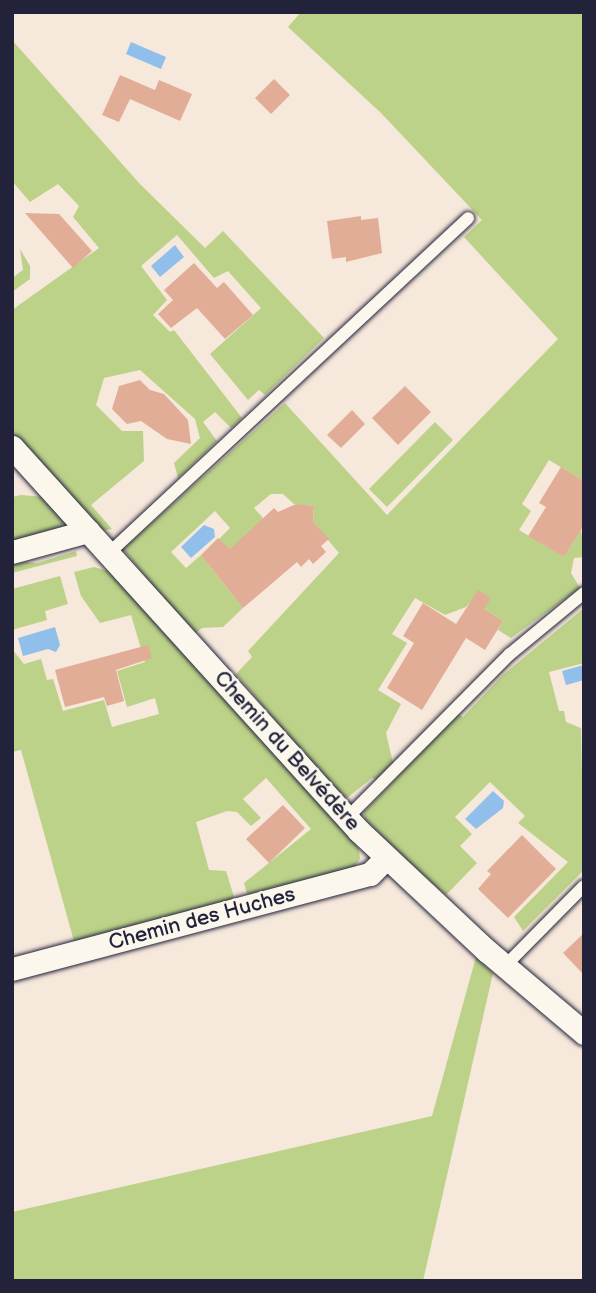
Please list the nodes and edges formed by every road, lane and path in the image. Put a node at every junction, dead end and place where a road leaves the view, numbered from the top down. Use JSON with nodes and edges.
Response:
{"nodes":[{"id":1,"x":468,"y":218,"type":"dead end"},
{"id":2,"x":12,"y":447,"type":"edge"},
{"id":3,"x":88,"y":531,"type":"junction"},
{"id":4,"x":12,"y":552,"type":"edge"},
{"id":5,"x":108,"y":553,"type":"junction"},
{"id":6,"x":584,"y":593,"type":"edge"},
{"id":7,"x":347,"y":818,"type":"junction"},
{"id":8,"x":386,"y":858,"type":"junction"},
{"id":9,"x":584,"y":887,"type":"edge"},
{"id":10,"x":505,"y":966,"type":"junction"},
{"id":11,"x":12,"y":969,"type":"edge"},
{"id":12,"x":584,"y":1033,"type":"edge"}],
"edges":[{"from":1,"to":5,"type":"lane"},
{"from":2,"to":3,"type":"street","name":"Chemin du Belvédère"},
{"from":3,"to":4,"type":"street"},
{"from":3,"to":5,"type":"street","name":"Chemin du Belvédère"},
{"from":5,"to":7,"type":"street","name":"Chemin du Belvédère"},
{"from":6,"to":7,"type":"lane"},
{"from":7,"to":8,"type":"street","name":"Chemin du Belvédère"},
{"from":8,"to":10,"type":"street","name":"Chemin du Belvédère"},
{"from":8,"to":11,"type":"street","name":"Chemin des Huches"},
{"from":9,"to":10,"type":"lane"},
{"from":10,"to":12,"type":"street","name":"Chemin du Belvédère"}]}
